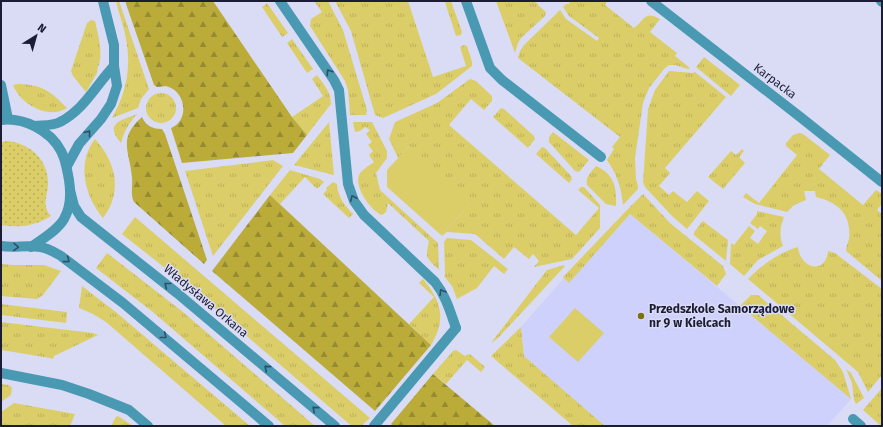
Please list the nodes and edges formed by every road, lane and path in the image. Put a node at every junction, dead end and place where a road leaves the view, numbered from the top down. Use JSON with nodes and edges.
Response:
{"nodes":[{"id":1,"x":104,"y":1,"type":"edge"},
{"id":2,"x":280,"y":1,"type":"edge"},
{"id":3,"x":466,"y":1,"type":"edge"},
{"id":4,"x":652,"y":1,"type":"edge"},
{"id":5,"x":114,"y":66,"type":"junction"},
{"id":6,"x":1,"y":85,"type":"edge"},
{"id":7,"x":5,"y":120,"type":"edge"},
{"id":8,"x":35,"y":126,"type":"junction"},
{"id":9,"x":601,"y":157,"type":"dead end"},
{"id":10,"x":67,"y":166,"type":"junction"},
{"id":11,"x":882,"y":182,"type":"edge"},
{"id":12,"x":70,"y":190,"type":"junction"},
{"id":13,"x":1,"y":246,"type":"edge"},
{"id":14,"x":31,"y":247,"type":"junction"},
{"id":15,"x":1,"y":373,"type":"edge"},
{"id":16,"x":852,"y":419,"type":"dead end"},
{"id":17,"x":148,"y":426,"type":"edge"},
{"id":18,"x":269,"y":426,"type":"edge"},
{"id":19,"x":334,"y":426,"type":"edge"},
{"id":20,"x":374,"y":426,"type":"edge"},
{"id":21,"x":860,"y":426,"type":"edge"}],
"edges":[{"from":1,"to":5,"type":"street"},
{"from":20,"to":2,"type":"street","one_way":true},
{"from":3,"to":9,"type":"street"},
{"from":4,"to":11,"type":"street","name":"Karpacka"},
{"from":5,"to":8,"type":"street"},
{"from":10,"to":5,"type":"street","one_way":true},
{"from":6,"to":7,"type":"street"},
{"from":7,"to":8,"type":"street"},
{"from":8,"to":10,"type":"street"},
{"from":10,"to":12,"type":"street"},
{"from":12,"to":14,"type":"street"},
{"from":19,"to":12,"type":"street","name":"Władysława Orkana","one_way":true},
{"from":13,"to":14,"type":"street","one_way":true},
{"from":14,"to":18,"type":"street","one_way":true},
{"from":15,"to":17,"type":"street"},
{"from":16,"to":21,"type":"street"}]}
